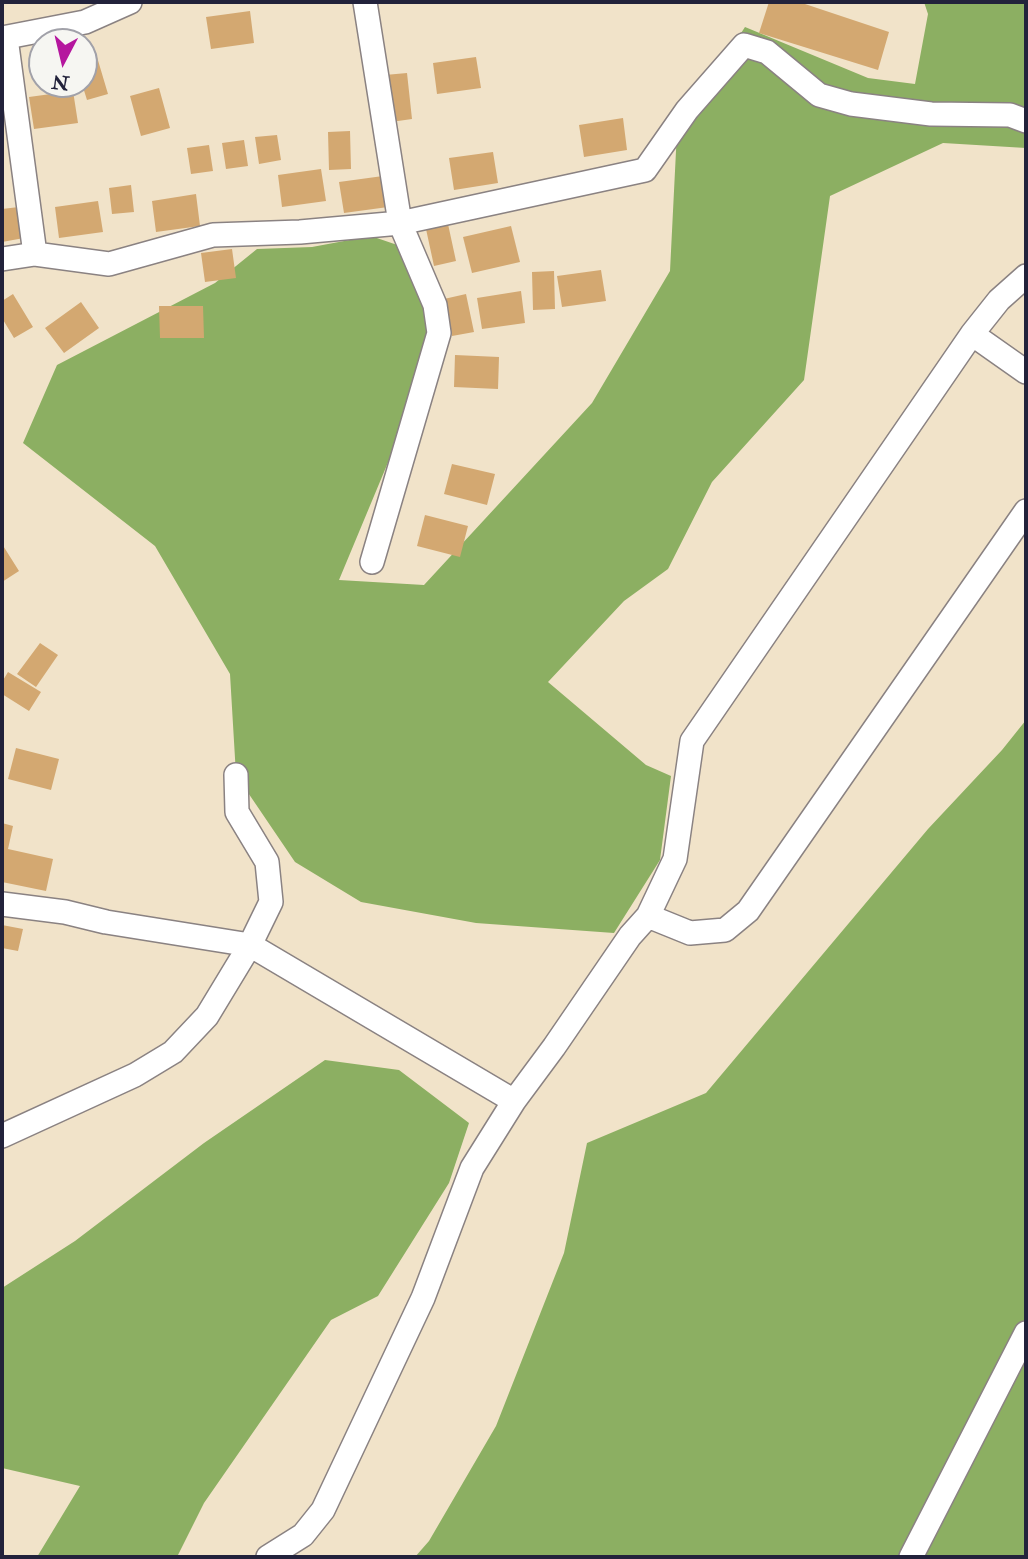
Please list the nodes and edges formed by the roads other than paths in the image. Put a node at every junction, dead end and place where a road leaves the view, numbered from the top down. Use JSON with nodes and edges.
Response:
{"nodes":[{"id":1,"x":130,"y":2,"type":"edge"},
{"id":2,"x":365,"y":2,"type":"edge"},
{"id":3,"x":4,"y":38,"type":"edge"},
{"id":4,"x":1026,"y":121,"type":"edge"},
{"id":5,"x":400,"y":223,"type":"junction"},
{"id":6,"x":35,"y":254,"type":"junction"},
{"id":7,"x":2,"y":259,"type":"edge"},
{"id":8,"x":1026,"y":276,"type":"edge"},
{"id":9,"x":972,"y":334,"type":"junction"},
{"id":10,"x":1026,"y":373,"type":"edge"},
{"id":11,"x":1026,"y":511,"type":"edge"},
{"id":12,"x":372,"y":562,"type":"dead end"},
{"id":13,"x":236,"y":775,"type":"dead end"},
{"id":14,"x":2,"y":904,"type":"edge"},
{"id":15,"x":648,"y":916,"type":"junction"},
{"id":16,"x":250,"y":945,"type":"junction"},
{"id":17,"x":514,"y":1101,"type":"junction"},
{"id":18,"x":2,"y":1136,"type":"edge"},
{"id":19,"x":1026,"y":1333,"type":"edge"},
{"id":20,"x":268,"y":1557,"type":"edge"},
{"id":21,"x":911,"y":1557,"type":"edge"}],
"edges":[{"from":1,"to":3,"type":"street"},
{"from":2,"to":5,"type":"street"},
{"from":3,"to":6,"type":"street"},
{"from":4,"to":5,"type":"street"},
{"from":5,"to":6,"type":"street"},
{"from":5,"to":12,"type":"street"},
{"from":6,"to":7,"type":"street"},
{"from":8,"to":9,"type":"street"},
{"from":9,"to":10,"type":"street"},
{"from":9,"to":15,"type":"street"},
{"from":11,"to":15,"type":"street"},
{"from":13,"to":16,"type":"street"},
{"from":14,"to":16,"type":"street"},
{"from":15,"to":17,"type":"street"},
{"from":16,"to":17,"type":"street"},
{"from":16,"to":18,"type":"street"},
{"from":17,"to":20,"type":"street"},
{"from":19,"to":21,"type":"street"}]}
